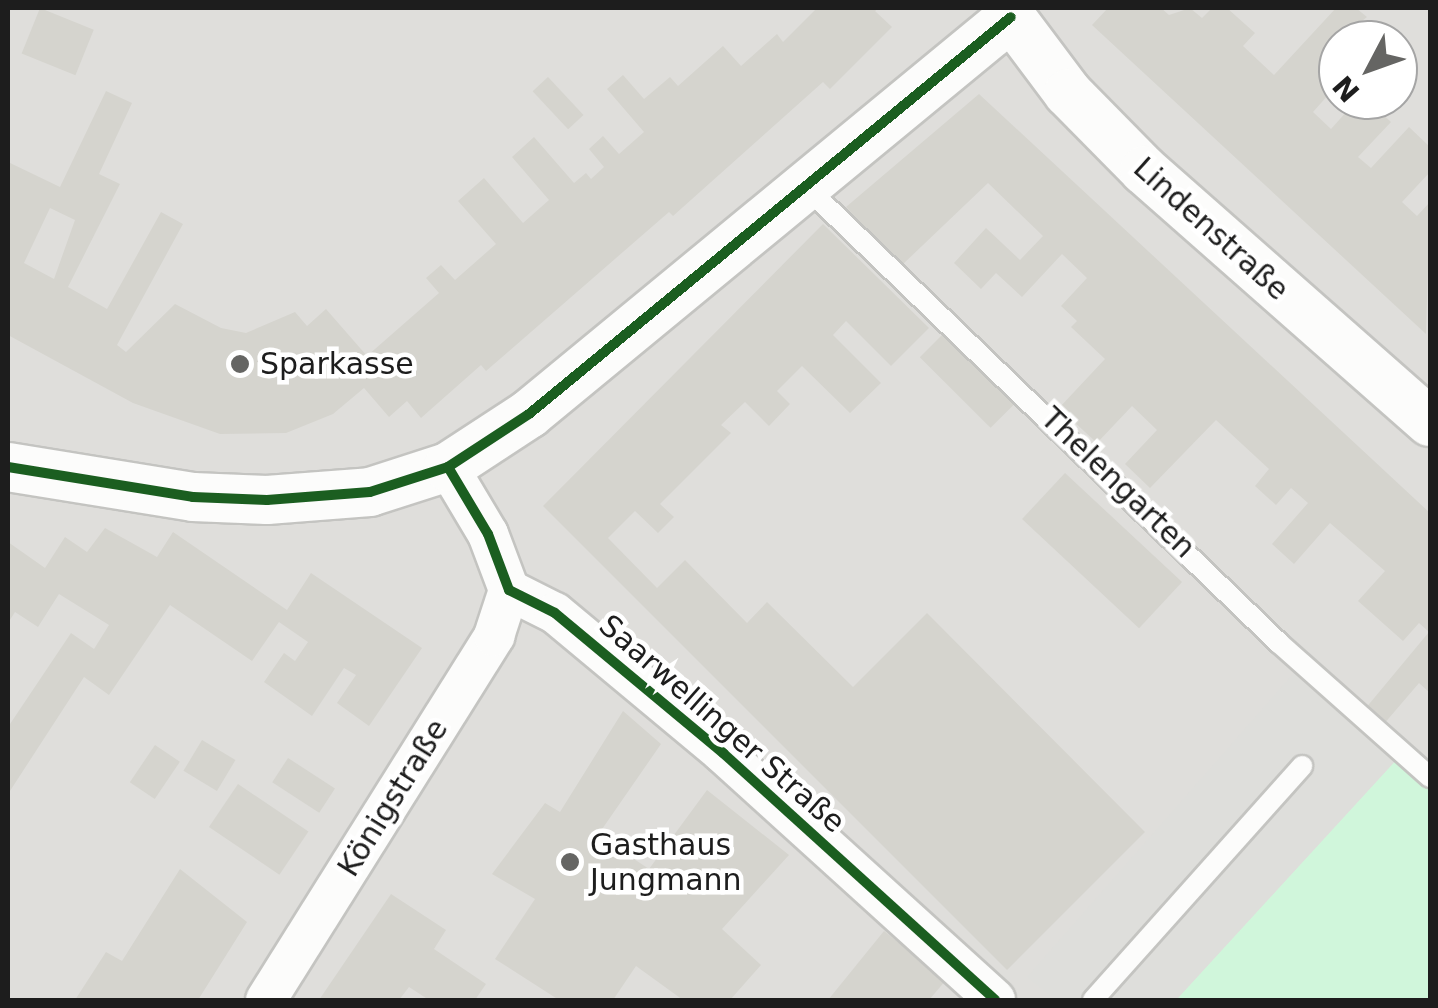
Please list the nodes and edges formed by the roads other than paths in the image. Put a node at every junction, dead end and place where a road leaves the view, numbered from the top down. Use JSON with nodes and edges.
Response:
{"nodes":[{"id":1,"x":1009,"y":12,"type":"edge"},
{"id":2,"x":806,"y":187,"type":"junction"},
{"id":3,"x":1430,"y":422,"type":"edge"},
{"id":4,"x":8,"y":467,"type":"edge"},
{"id":5,"x":448,"y":467,"type":"junction"},
{"id":6,"x":510,"y":590,"type":"junction"},
{"id":7,"x":1302,"y":766,"type":"dead end"},
{"id":8,"x":1430,"y":777,"type":"edge"},
{"id":9,"x":266,"y":1000,"type":"edge"},
{"id":10,"x":995,"y":1000,"type":"edge"},
{"id":11,"x":1093,"y":1000,"type":"edge"}],
"edges":[{"from":1,"to":2,"type":"street"},
{"from":1,"to":3,"type":"street","name":"Lindenstraße"},
{"from":2,"to":5,"type":"street"},
{"from":2,"to":8,"type":"lane","name":"Thelengarten"},
{"from":4,"to":5,"type":"street"},
{"from":5,"to":6,"type":"street"},
{"from":6,"to":9,"type":"street","name":"Königstraße"},
{"from":6,"to":10,"type":"street","name":"Saarwellinger Straße"},
{"from":7,"to":11,"type":"lane"}]}
